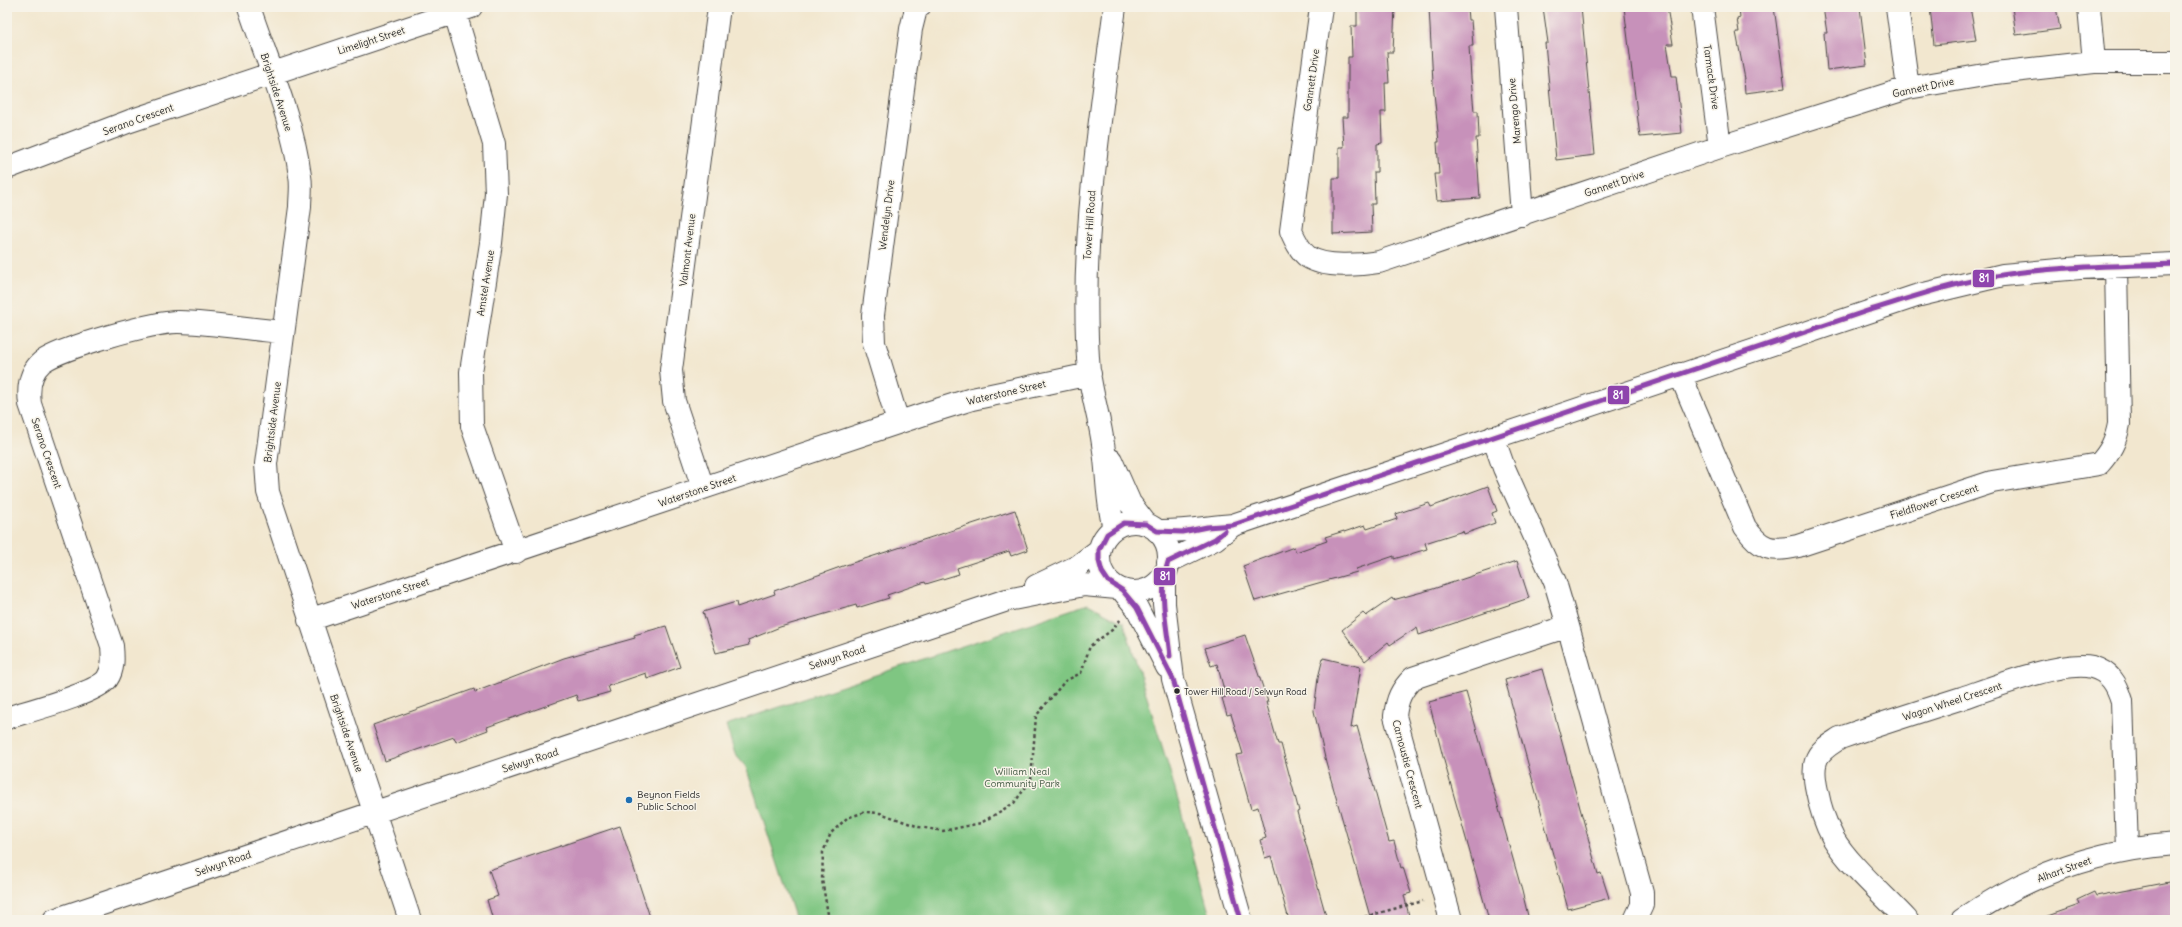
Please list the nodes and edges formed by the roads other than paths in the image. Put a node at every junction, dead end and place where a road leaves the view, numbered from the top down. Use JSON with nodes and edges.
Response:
{"nodes":[{"id":1,"x":249,"y":7,"type":"edge"},
{"id":2,"x":719,"y":7,"type":"edge"},
{"id":3,"x":919,"y":7,"type":"edge"},
{"id":4,"x":1115,"y":7,"type":"edge"},
{"id":5,"x":1321,"y":7,"type":"edge"},
{"id":6,"x":1506,"y":7,"type":"edge"},
{"id":7,"x":1702,"y":7,"type":"edge"},
{"id":8,"x":1897,"y":7,"type":"edge"},
{"id":9,"x":2089,"y":7,"type":"edge"},
{"id":10,"x":463,"y":10,"type":"edge"},
{"id":11,"x":2094,"y":62,"type":"junction"},
{"id":12,"x":2175,"y":62,"type":"edge"},
{"id":13,"x":271,"y":74,"type":"junction"},
{"id":14,"x":1908,"y":88,"type":"junction"},
{"id":15,"x":1720,"y":147,"type":"junction"},
{"id":16,"x":7,"y":168,"type":"edge"},
{"id":17,"x":1522,"y":215,"type":"junction"},
{"id":18,"x":2175,"y":264,"type":"edge"},
{"id":19,"x":2116,"y":266,"type":"junction"},
{"id":20,"x":283,"y":332,"type":"junction"},
{"id":21,"x":1090,"y":374,"type":"junction"},
{"id":22,"x":1680,"y":374,"type":"junction"},
{"id":23,"x":898,"y":422,"type":"junction"},
{"id":24,"x":1492,"y":437,"type":"junction"},
{"id":25,"x":1104,"y":444,"type":"junction"},
{"id":26,"x":703,"y":488,"type":"junction"},
{"id":27,"x":1233,"y":525,"type":"junction"},
{"id":28,"x":1114,"y":528,"type":"junction"},
{"id":29,"x":1152,"y":528,"type":"junction"},
{"id":30,"x":1099,"y":550,"type":"junction"},
{"id":31,"x":516,"y":552,"type":"junction"},
{"id":32,"x":1166,"y":568,"type":"junction"},
{"id":33,"x":1120,"y":589,"type":"junction"},
{"id":34,"x":1007,"y":600,"type":"junction"},
{"id":35,"x":309,"y":620,"type":"junction"},
{"id":36,"x":1568,"y":626,"type":"junction"},
{"id":37,"x":1173,"y":678,"type":"junction"},
{"id":38,"x":7,"y":718,"type":"edge"},
{"id":39,"x":374,"y":812,"type":"junction"},
{"id":40,"x":2175,"y":844,"type":"edge"},
{"id":41,"x":2127,"y":849,"type":"junction"},
{"id":42,"x":54,"y":920,"type":"edge"},
{"id":43,"x":410,"y":920,"type":"edge"},
{"id":44,"x":1241,"y":920,"type":"edge"},
{"id":45,"x":1451,"y":920,"type":"edge"},
{"id":46,"x":1635,"y":920,"type":"edge"},
{"id":47,"x":1907,"y":920,"type":"edge"},
{"id":48,"x":1962,"y":920,"type":"edge"}],
"edges":[{"from":1,"to":13,"type":"street","name":"Brightside Avenue"},
{"from":2,"to":26,"type":"street","name":"Valmont Avenue"},
{"from":3,"to":23,"type":"street","name":"Wendelyn Drive"},
{"from":4,"to":21,"type":"street","name":"Tower Hill Road"},
{"from":5,"to":17,"type":"street","name":"Gannett Drive"},
{"from":6,"to":17,"type":"street","name":"Marengo Drive"},
{"from":7,"to":15,"type":"street","name":"Tarmack Drive"},
{"from":8,"to":14,"type":"street"},
{"from":9,"to":11,"type":"street"},
{"from":10,"to":13,"type":"street","name":"Limelight Street"},
{"from":10,"to":31,"type":"street","name":"Amstel Avenue"},
{"from":11,"to":12,"type":"street","name":"Gannett Drive"},
{"from":11,"to":14,"type":"street","name":"Gannett Drive"},
{"from":13,"to":16,"type":"street","name":"Serano Crescent"},
{"from":13,"to":20,"type":"street","name":"Brightside Avenue"},
{"from":14,"to":15,"type":"street","name":"Gannett Drive"},
{"from":15,"to":17,"type":"street","name":"Gannett Drive"},
{"from":18,"to":19,"type":"street"},
{"from":19,"to":22,"type":"street"},
{"from":19,"to":22,"type":"street","name":"Fieldflower Crescent"},
{"from":20,"to":35,"type":"street","name":"Brightside Avenue"},
{"from":20,"to":38,"type":"street","name":"Serano Crescent"},
{"from":21,"to":23,"type":"street","name":"Waterstone Street"},
{"from":21,"to":25,"type":"street","name":"Tower Hill Road"},
{"from":22,"to":24,"type":"street"},
{"from":23,"to":26,"type":"street","name":"Waterstone Street"},
{"from":24,"to":27,"type":"street"},
{"from":24,"to":36,"type":"street"},
{"from":25,"to":28,"type":"street","name":"Tower Hill Road"},
{"from":25,"to":29,"type":"street","name":"Tower Hill Road"},
{"from":26,"to":31,"type":"street","name":"Waterstone Street"},
{"from":27,"to":29,"type":"street"},
{"from":27,"to":32,"type":"street"},
{"from":28,"to":29,"type":"street"},
{"from":28,"to":30,"type":"street"},
{"from":29,"to":32,"type":"street"},
{"from":30,"to":33,"type":"street"},
{"from":30,"to":34,"type":"street","name":"Selwyn Road"},
{"from":31,"to":35,"type":"street","name":"Waterstone Street"},
{"from":32,"to":33,"type":"street"},
{"from":32,"to":37,"type":"street"},
{"from":33,"to":34,"type":"street","name":"Selwyn Road"},
{"from":33,"to":37,"type":"street"},
{"from":34,"to":39,"type":"street","name":"Selwyn Road"},
{"from":35,"to":39,"type":"street","name":"Brightside Avenue"},
{"from":36,"to":45,"type":"street","name":"Carnoustie Crescent"},
{"from":36,"to":46,"type":"street"},
{"from":37,"to":44,"type":"street"},
{"from":39,"to":42,"type":"street","name":"Selwyn Road"},
{"from":39,"to":43,"type":"street","name":"Brightside Avenue"},
{"from":40,"to":41,"type":"street","name":"Alhart Street"},
{"from":41,"to":47,"type":"street","name":"Wagon Wheel Crescent"},
{"from":41,"to":48,"type":"street","name":"Alhart Street"}]}
